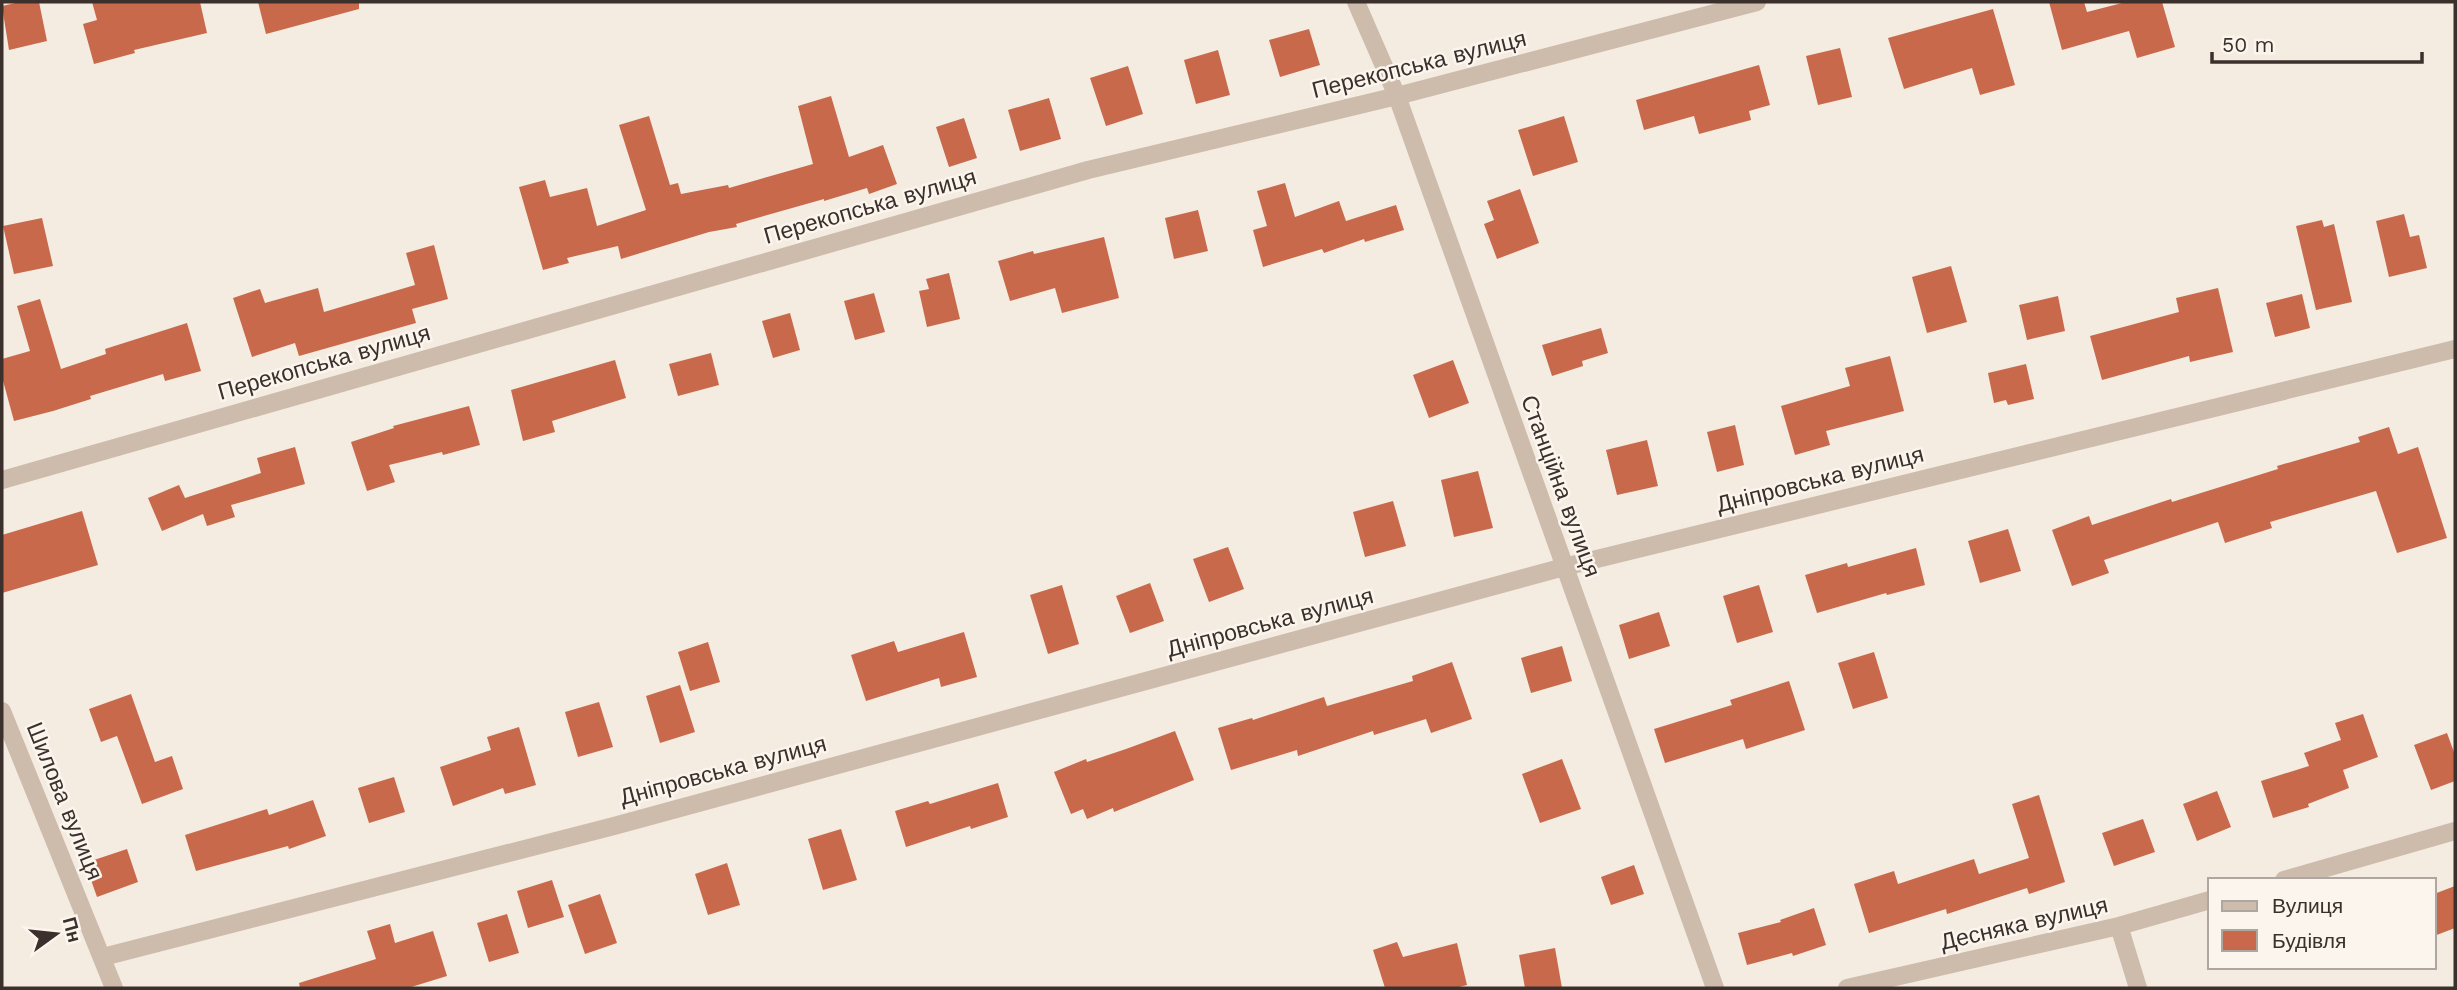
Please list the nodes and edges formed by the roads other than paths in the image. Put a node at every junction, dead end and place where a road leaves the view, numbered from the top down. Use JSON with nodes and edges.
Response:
{"nodes":[{"id":1,"x":1356,"y":2,"type":"edge"},
{"id":2,"x":1756,"y":2,"type":"edge"},
{"id":3,"x":1397,"y":96,"type":"junction"},
{"id":4,"x":2455,"y":349,"type":"edge"},
{"id":5,"x":2,"y":480,"type":"edge"},
{"id":6,"x":1564,"y":567,"type":"junction"},
{"id":7,"x":2,"y":711,"type":"edge"},
{"id":8,"x":2455,"y":831,"type":"edge"},
{"id":9,"x":2291,"y":878,"type":"edge"},
{"id":10,"x":2208,"y":901,"type":"edge"},
{"id":11,"x":2119,"y":926,"type":"junction"},
{"id":12,"x":103,"y":957,"type":"junction"},
{"id":13,"x":114,"y":988,"type":"edge"},
{"id":14,"x":1715,"y":988,"type":"edge"},
{"id":15,"x":1847,"y":988,"type":"edge"},
{"id":16,"x":2138,"y":988,"type":"edge"}],
"edges":[{"from":1,"to":3,"type":"street","name":"Станційна вулиця"},
{"from":2,"to":3,"type":"street","name":"Перекопська вулиця"},
{"from":3,"to":5,"type":"street","name":"Перекопська вулиця"},
{"from":3,"to":6,"type":"street","name":"Станційна вулиця"},
{"from":4,"to":6,"type":"street","name":"Дніпровська вулиця"},
{"from":6,"to":12,"type":"street","name":"Дніпровська вулиця"},
{"from":6,"to":14,"type":"street","name":"Станційна вулиця"},
{"from":7,"to":12,"type":"street","name":"Шилова вулиця"},
{"from":8,"to":9,"type":"street"},
{"from":10,"to":11,"type":"street","name":"Десняка вулиця"},
{"from":11,"to":15,"type":"street","name":"Десняка вулиця"},
{"from":11,"to":16,"type":"street"},
{"from":12,"to":13,"type":"street","name":"Шилова вулиця"}]}
